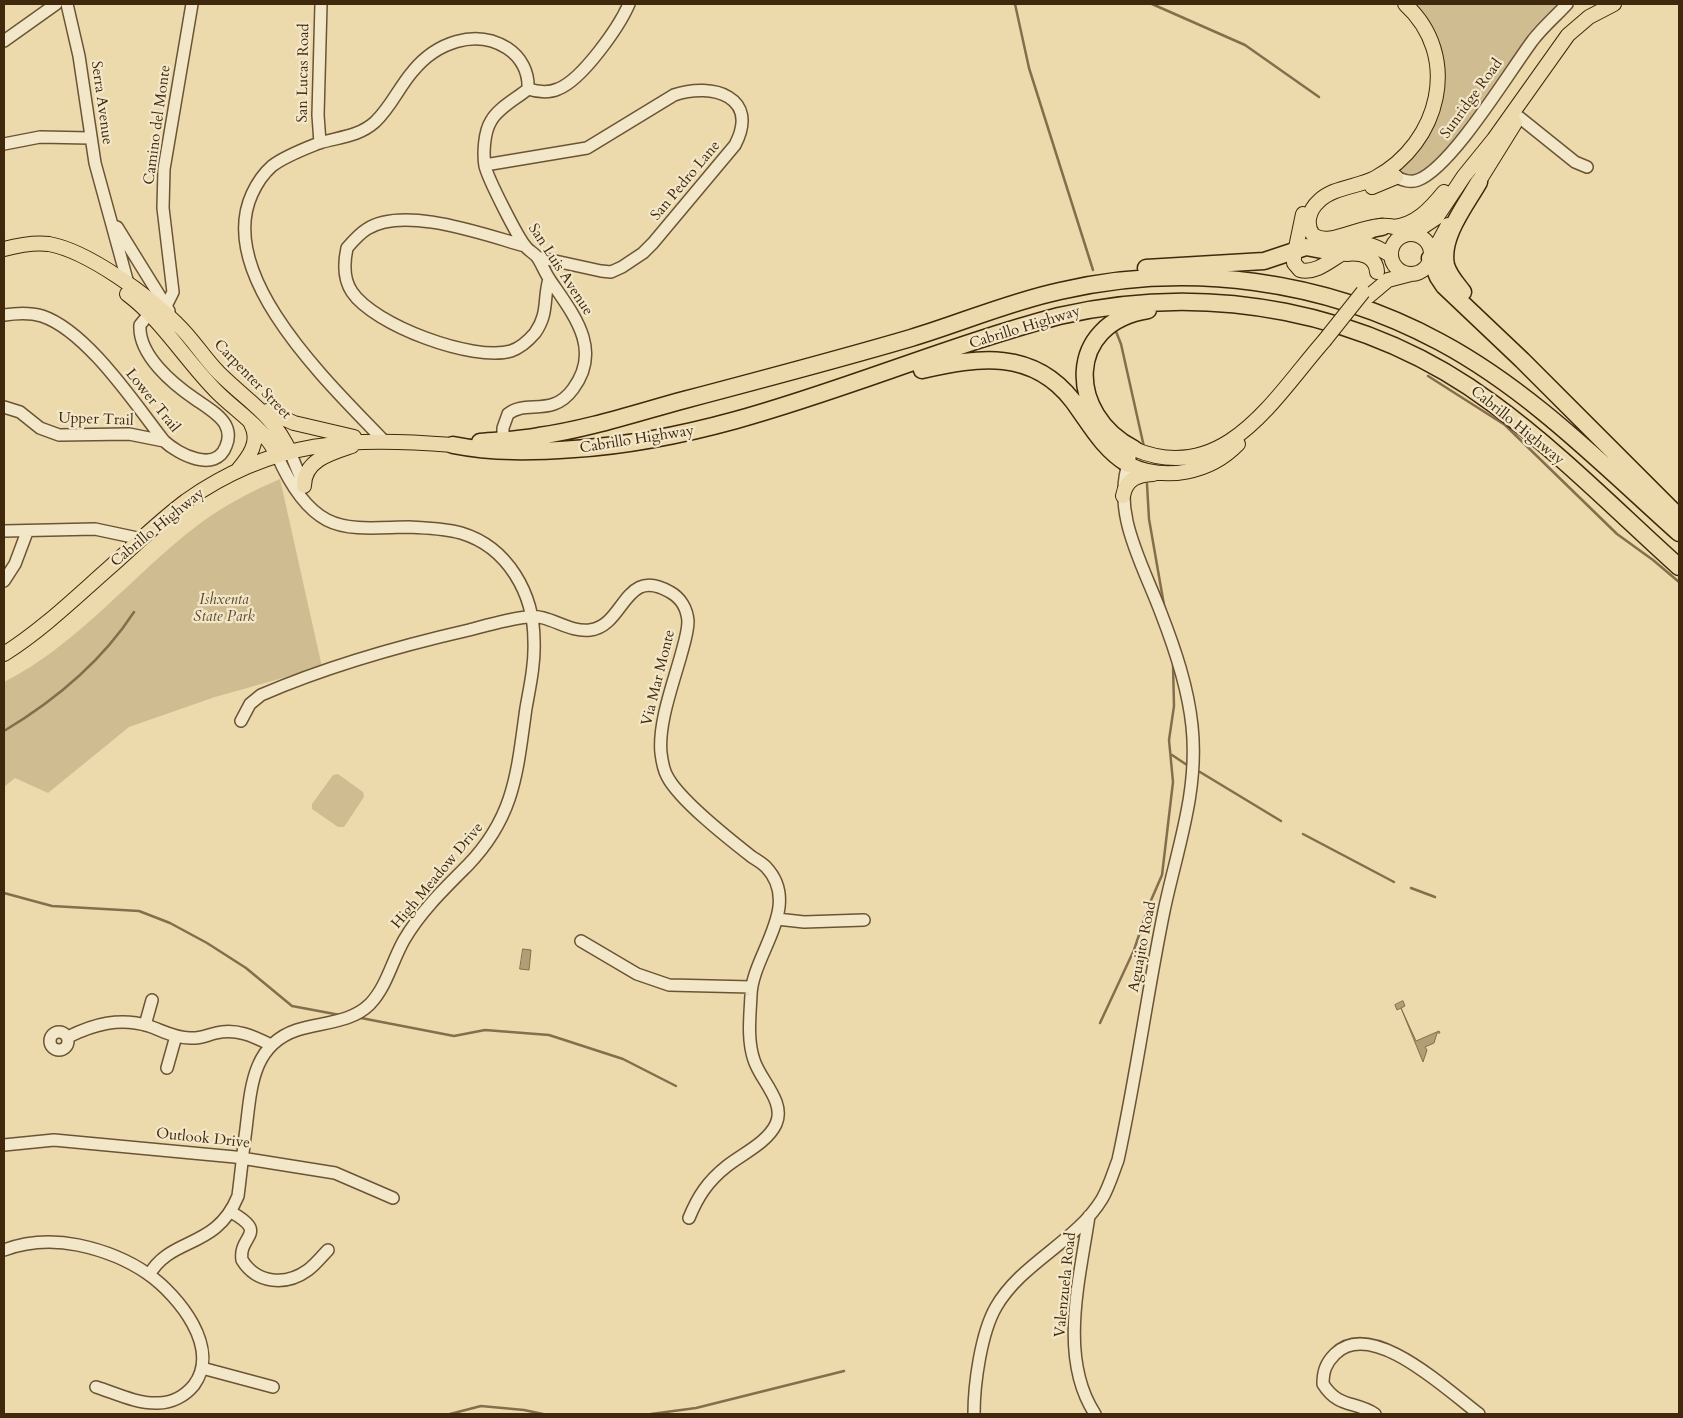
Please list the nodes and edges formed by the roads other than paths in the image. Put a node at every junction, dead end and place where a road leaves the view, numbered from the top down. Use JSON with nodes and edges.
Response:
{"nodes":[{"id":1,"x":56,"y":4,"type":"edge"},
{"id":2,"x":67,"y":4,"type":"edge"},
{"id":3,"x":192,"y":4,"type":"edge"},
{"id":4,"x":321,"y":4,"type":"edge"},
{"id":5,"x":629,"y":4,"type":"edge"},
{"id":6,"x":1405,"y":4,"type":"edge"},
{"id":7,"x":1567,"y":4,"type":"edge"},
{"id":8,"x":1614,"y":4,"type":"edge"},
{"id":9,"x":4,"y":41,"type":"edge"},
{"id":10,"x":1542,"y":71,"type":"junction"},
{"id":11,"x":528,"y":89,"type":"junction"},
{"id":12,"x":1519,"y":117,"type":"junction"},
{"id":13,"x":90,"y":138,"type":"junction"},
{"id":14,"x":320,"y":143,"type":"junction"},
{"id":15,"x":4,"y":144,"type":"edge"},
{"id":16,"x":1475,"y":162,"type":"junction"},
{"id":17,"x":485,"y":165,"type":"junction"},
{"id":18,"x":1587,"y":167,"type":"dead end"},
{"id":19,"x":1393,"y":172,"type":"junction"},
{"id":20,"x":1479,"y":182,"type":"junction"},
{"id":21,"x":106,"y":207,"type":"junction"},
{"id":22,"x":1386,"y":227,"type":"junction"},
{"id":23,"x":1411,"y":234,"type":"junction"},
{"id":24,"x":525,"y":246,"type":"junction"},
{"id":25,"x":4,"y":249,"type":"edge"},
{"id":26,"x":1296,"y":249,"type":"junction"},
{"id":27,"x":1338,"y":256,"type":"junction"},
{"id":28,"x":1391,"y":256,"type":"junction"},
{"id":29,"x":537,"y":257,"type":"junction"},
{"id":30,"x":1430,"y":257,"type":"junction"},
{"id":31,"x":96,"y":265,"type":"junction"},
{"id":32,"x":1378,"y":272,"type":"junction"},
{"id":33,"x":1411,"y":274,"type":"junction"},
{"id":34,"x":549,"y":279,"type":"junction"},
{"id":35,"x":126,"y":282,"type":"junction"},
{"id":36,"x":1366,"y":294,"type":"junction"},
{"id":37,"x":1044,"y":295,"type":"junction"},
{"id":38,"x":134,"y":298,"type":"junction"},
{"id":39,"x":1227,"y":303,"type":"junction"},
{"id":40,"x":157,"y":305,"type":"junction"},
{"id":41,"x":4,"y":315,"type":"edge"},
{"id":42,"x":1522,"y":360,"type":"junction"},
{"id":43,"x":864,"y":380,"type":"junction"},
{"id":44,"x":252,"y":402,"type":"junction"},
{"id":45,"x":4,"y":407,"type":"edge"},
{"id":46,"x":244,"y":415,"type":"junction"},
{"id":47,"x":1250,"y":427,"type":"junction"},
{"id":48,"x":369,"y":440,"type":"junction"},
{"id":49,"x":504,"y":440,"type":"junction"},
{"id":50,"x":384,"y":441,"type":"junction"},
{"id":51,"x":164,"y":442,"type":"junction"},
{"id":52,"x":453,"y":445,"type":"junction"},
{"id":53,"x":283,"y":454,"type":"junction"},
{"id":54,"x":1131,"y":456,"type":"junction"},
{"id":55,"x":235,"y":472,"type":"junction"},
{"id":56,"x":1166,"y":474,"type":"junction"},
{"id":57,"x":304,"y":492,"type":"junction"},
{"id":58,"x":1123,"y":496,"type":"junction"},
{"id":59,"x":1679,"y":517,"type":"edge"},
{"id":60,"x":4,"y":531,"type":"edge"},
{"id":61,"x":27,"y":532,"type":"junction"},
{"id":62,"x":1679,"y":533,"type":"edge"},
{"id":63,"x":142,"y":539,"type":"junction"},
{"id":64,"x":1679,"y":567,"type":"edge"},
{"id":65,"x":4,"y":581,"type":"edge"},
{"id":66,"x":532,"y":616,"type":"junction"},
{"id":67,"x":4,"y":654,"type":"edge"},
{"id":68,"x":242,"y":721,"type":"dead end"},
{"id":69,"x":778,"y":919,"type":"junction"},
{"id":70,"x":864,"y":920,"type":"dead end"},
{"id":71,"x":581,"y":941,"type":"dead end"},
{"id":72,"x":751,"y":987,"type":"junction"},
{"id":73,"x":152,"y":1000,"type":"dead end"},
{"id":74,"x":144,"y":1025,"type":"junction"},
{"id":75,"x":176,"y":1036,"type":"junction"},
{"id":76,"x":68,"y":1037,"type":"dead end"},
{"id":77,"x":271,"y":1046,"type":"junction"},
{"id":78,"x":167,"y":1068,"type":"dead end"},
{"id":79,"x":4,"y":1145,"type":"edge"},
{"id":80,"x":242,"y":1158,"type":"junction"},
{"id":81,"x":393,"y":1198,"type":"dead end"},
{"id":82,"x":231,"y":1212,"type":"junction"},
{"id":83,"x":1089,"y":1216,"type":"junction"},
{"id":84,"x":689,"y":1218,"type":"dead end"},
{"id":85,"x":4,"y":1250,"type":"edge"},
{"id":86,"x":328,"y":1250,"type":"dead end"},
{"id":87,"x":149,"y":1275,"type":"junction"},
{"id":88,"x":202,"y":1368,"type":"junction"},
{"id":89,"x":96,"y":1387,"type":"dead end"},
{"id":90,"x":273,"y":1387,"type":"dead end"},
{"id":91,"x":974,"y":1414,"type":"edge"},
{"id":92,"x":1095,"y":1414,"type":"edge"},
{"id":93,"x":1375,"y":1414,"type":"edge"},
{"id":94,"x":1479,"y":1414,"type":"edge"}],
"edges":[{"from":1,"to":9,"type":"street"},
{"from":2,"to":13,"type":"street","name":"Serra Avenue"},
{"from":3,"to":40,"type":"street","name":"Camino del Monte"},
{"from":4,"to":14,"type":"street","name":"San Lucas Road"},
{"from":5,"to":11,"type":"street"},
{"from":6,"to":19,"type":"main road"},
{"from":7,"to":19,"type":"street","name":"Sunridge Road"},
{"from":8,"to":10,"type":"main road"},
{"from":10,"to":12,"type":"main road"},
{"from":10,"to":16,"type":"main road"},
{"from":11,"to":14,"type":"street"},
{"from":11,"to":17,"type":"street","name":"San Luis Avenue"},
{"from":12,"to":18,"type":"street"},
{"from":12,"to":20,"type":"main road"},
{"from":13,"to":15,"type":"street"},
{"from":13,"to":21,"type":"street","name":"Serra Avenue"},
{"from":14,"to":50,"type":"street"},
{"from":16,"to":22,"type":"main road"},
{"from":16,"to":23,"type":"main road"},
{"from":17,"to":24,"type":"street","name":"San Luis Avenue"},
{"from":17,"to":29,"type":"street","name":"San Pedro Lane"},
{"from":19,"to":22,"type":"main road"},
{"from":19,"to":26,"type":"main road"},
{"from":20,"to":30,"type":"main road"},
{"from":20,"to":42,"type":"highway"},
{"from":21,"to":35,"type":"street","name":"Serra Avenue"},
{"from":21,"to":40,"type":"street","name":"Serra Avenue"},
{"from":22,"to":23,"type":"main road"},
{"from":22,"to":26,"type":"highway"},
{"from":23,"to":28,"type":"main road"},
{"from":23,"to":30,"type":"main road"},
{"from":24,"to":29,"type":"street","name":"San Luis Avenue"},
{"from":24,"to":34,"type":"street"},
{"from":25,"to":31,"type":"main road","name":"Carpenter Street"},
{"from":26,"to":27,"type":"main road"},
{"from":26,"to":37,"type":"highway"},
{"from":27,"to":28,"type":"main road"},
{"from":27,"to":32,"type":"main road"},
{"from":28,"to":32,"type":"main road"},
{"from":28,"to":33,"type":"main road"},
{"from":29,"to":34,"type":"street","name":"San Luis Avenue"},
{"from":30,"to":33,"type":"main road"},
{"from":30,"to":42,"type":"highway"},
{"from":31,"to":35,"type":"main road","name":"Carpenter Street"},
{"from":31,"to":38,"type":"main road","name":"Carpenter Street"},
{"from":32,"to":36,"type":"main road"},
{"from":33,"to":36,"type":"main road"},
{"from":34,"to":49,"type":"street","name":"San Luis Avenue"},
{"from":35,"to":38,"type":"street","name":"Carpenter Street"},
{"from":35,"to":40,"type":"main road","name":"Carpenter Street"},
{"from":36,"to":47,"type":"main road","bridge":true},
{"from":37,"to":49,"type":"highway","name":"Cabrillo Highway"},
{"from":37,"to":62,"type":"highway","name":"Cabrillo Highway"},
{"from":38,"to":40,"type":"main road","name":"Carpenter Street"},
{"from":39,"to":43,"type":"highway","name":"Cabrillo Highway"},
{"from":39,"to":54,"type":"highway"},
{"from":39,"to":64,"type":"highway","name":"Cabrillo Highway"},
{"from":40,"to":44,"type":"main road","name":"Carpenter Street"},
{"from":40,"to":46,"type":"main road","name":"Carpenter Street"},
{"from":40,"to":51,"type":"street","name":"Lower Trail"},
{"from":41,"to":51,"type":"street","name":"Lower Trail"},
{"from":42,"to":59,"type":"highway"},
{"from":43,"to":52,"type":"highway","name":"Cabrillo Highway"},
{"from":43,"to":54,"type":"highway"},
{"from":44,"to":48,"type":"main road"},
{"from":44,"to":53,"type":"main road","name":"Carpenter Street"},
{"from":45,"to":51,"type":"street","name":"Upper Trail"},
{"from":46,"to":53,"type":"main road","name":"Carpenter Street"},
{"from":46,"to":55,"type":"main road"},
{"from":47,"to":54,"type":"main road"},
{"from":47,"to":56,"type":"main road"},
{"from":48,"to":50,"type":"main road","name":"Cabrillo Highway"},
{"from":48,"to":53,"type":"main road","name":"Cabrillo Highway"},
{"from":48,"to":57,"type":"main road"},
{"from":49,"to":52,"type":"highway","name":"Cabrillo Highway"},
{"from":50,"to":52,"type":"main road","name":"Cabrillo Highway"},
{"from":53,"to":55,"type":"main road","name":"Cabrillo Highway"},
{"from":53,"to":57,"type":"street","name":"Carpenter Street"},
{"from":54,"to":56,"type":"main road"},
{"from":54,"to":58,"type":"street","name":"Aguajito Road"},
{"from":55,"to":63,"type":"main road","name":"Cabrillo Highway"},
{"from":56,"to":58,"type":"main road"},
{"from":57,"to":66,"type":"street","name":"Carpenter Street"},
{"from":58,"to":83,"type":"street","name":"Aguajito Road"},
{"from":60,"to":61,"type":"street"},
{"from":61,"to":63,"type":"street"},
{"from":61,"to":65,"type":"street"},
{"from":63,"to":67,"type":"main road","name":"Cabrillo Highway"},
{"from":66,"to":68,"type":"street","name":"Via Mar Monte"},
{"from":66,"to":69,"type":"street","name":"Via Mar Monte"},
{"from":66,"to":77,"type":"street","name":"High Meadow Drive"},
{"from":69,"to":70,"type":"street"},
{"from":69,"to":72,"type":"street","name":"Via Mar Monte"},
{"from":71,"to":72,"type":"street"},
{"from":72,"to":84,"type":"street","name":"Via Mar Monte"},
{"from":73,"to":74,"type":"street"},
{"from":74,"to":75,"type":"street"},
{"from":74,"to":76,"type":"street"},
{"from":75,"to":77,"type":"street"},
{"from":75,"to":78,"type":"street"},
{"from":77,"to":80,"type":"street","name":"High Meadow Drive"},
{"from":79,"to":80,"type":"street","name":"Outlook Drive"},
{"from":80,"to":81,"type":"street","name":"Outlook Drive"},
{"from":80,"to":82,"type":"street","name":"High Meadow Drive"},
{"from":82,"to":86,"type":"street"},
{"from":82,"to":87,"type":"street","name":"High Meadow Drive"},
{"from":83,"to":91,"type":"street","name":"Aguajito Road"},
{"from":83,"to":92,"type":"street","name":"Valenzuela Road"},
{"from":85,"to":87,"type":"street"},
{"from":87,"to":88,"type":"street"},
{"from":88,"to":89,"type":"street"},
{"from":88,"to":90,"type":"street"},
{"from":93,"to":94,"type":"street"}]}
